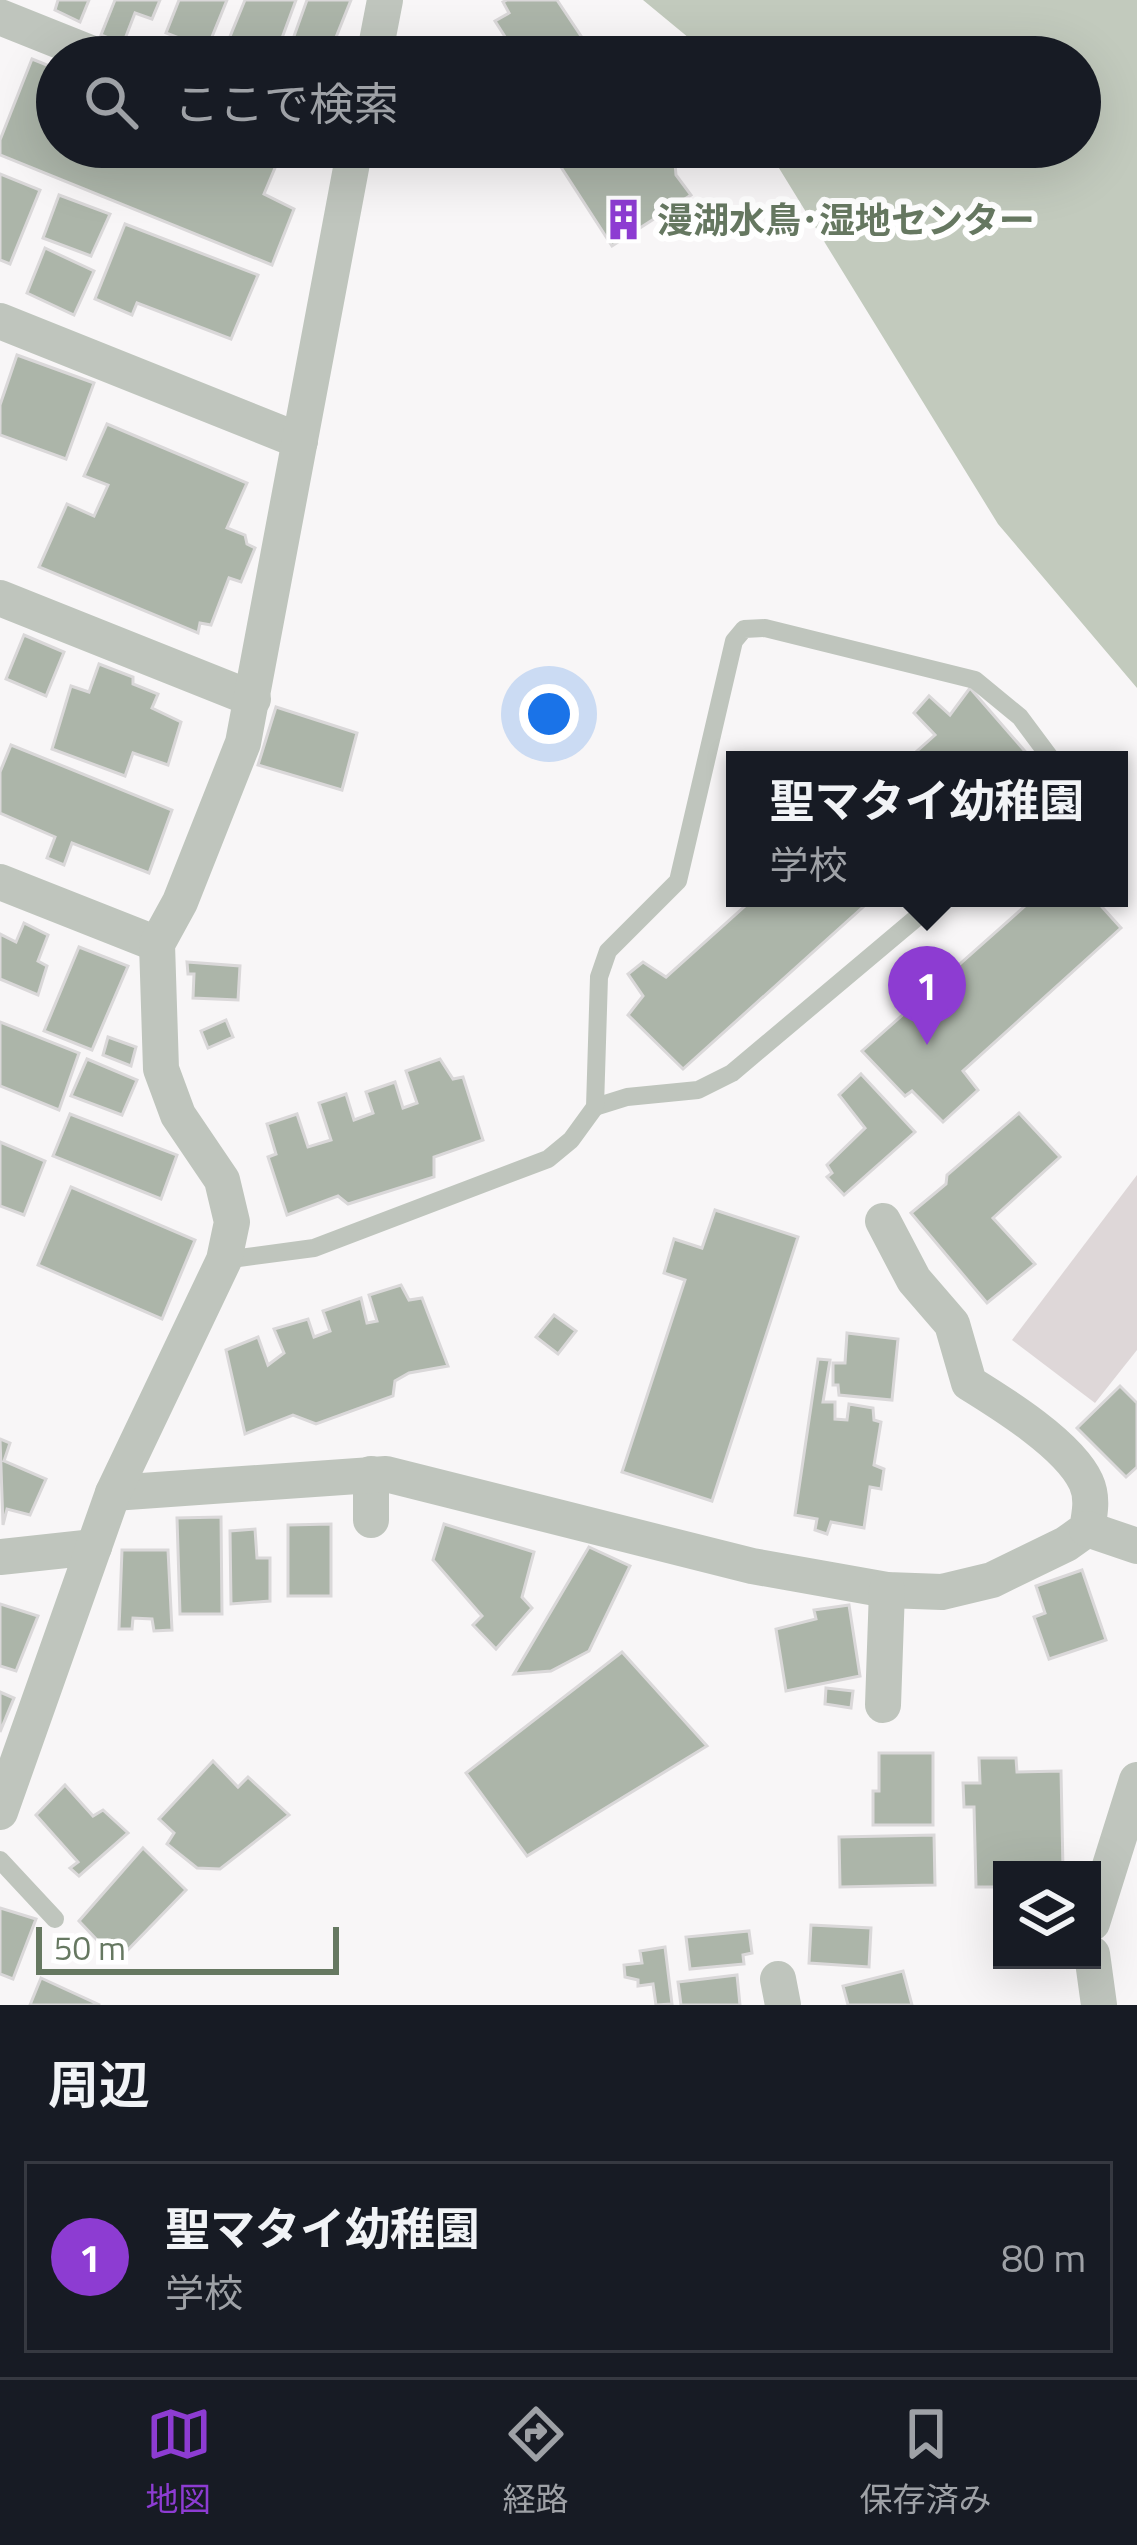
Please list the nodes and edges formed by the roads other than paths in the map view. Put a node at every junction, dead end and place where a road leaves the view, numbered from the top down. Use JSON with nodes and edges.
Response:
{"nodes":[{"id":1,"x":386,"y":0,"type":"edge"},
{"id":2,"x":0,"y":17,"type":"edge"},
{"id":3,"x":48,"y":36,"type":"edge"},
{"id":4,"x":378,"y":36,"type":"edge"},
{"id":5,"x":344,"y":168,"type":"edge"},
{"id":6,"x":0,"y":321,"type":"edge"},
{"id":7,"x":300,"y":441,"type":"junction"},
{"id":8,"x":0,"y":598,"type":"edge"},
{"id":9,"x":253,"y":699,"type":"junction"},
{"id":10,"x":1045,"y":751,"type":"edge"},
{"id":11,"x":0,"y":882,"type":"edge"},
{"id":12,"x":929,"y":907,"type":"edge"},
{"id":13,"x":157,"y":944,"type":"junction"},
{"id":14,"x":595,"y":1107,"type":"junction"},
{"id":15,"x":883,"y":1221,"type":"dead end"},
{"id":16,"x":224,"y":1260,"type":"junction"},
{"id":17,"x":370,"y":1474,"type":"junction"},
{"id":18,"x":113,"y":1493,"type":"junction"},
{"id":19,"x":370,"y":1520,"type":"dead end"},
{"id":20,"x":1087,"y":1529,"type":"junction"},
{"id":21,"x":1137,"y":1546,"type":"edge"},
{"id":22,"x":94,"y":1547,"type":"junction"},
{"id":23,"x":0,"y":1557,"type":"edge"},
{"id":24,"x":887,"y":1591,"type":"junction"},
{"id":25,"x":884,"y":1705,"type":"dead end"},
{"id":26,"x":1137,"y":1780,"type":"edge"},
{"id":27,"x":0,"y":1812,"type":"edge"},
{"id":28,"x":0,"y":1860,"type":"edge"},
{"id":29,"x":1125,"y":1864,"type":"edge"},
{"id":30,"x":1101,"y":1907,"type":"edge"},
{"id":31,"x":55,"y":1918,"type":"dead end"},
{"id":32,"x":1094,"y":1969,"type":"edge"},
{"id":33,"x":1099,"y":2005,"type":"edge"}],
"edges":[{"from":1,"to":4,"type":"street"},
{"from":2,"to":3,"type":"street"},
{"from":5,"to":7,"type":"street"},
{"from":6,"to":7,"type":"street"},
{"from":7,"to":9,"type":"street"},
{"from":8,"to":9,"type":"street"},
{"from":9,"to":13,"type":"street"},
{"from":10,"to":14,"type":"lane"},
{"from":11,"to":13,"type":"street"},
{"from":12,"to":14,"type":"lane"},
{"from":13,"to":16,"type":"street"},
{"from":14,"to":16,"type":"lane"},
{"from":15,"to":20,"type":"street"},
{"from":16,"to":18,"type":"street"},
{"from":17,"to":18,"type":"street"},
{"from":17,"to":19,"type":"street"},
{"from":17,"to":24,"type":"street"},
{"from":18,"to":22,"type":"street"},
{"from":20,"to":21,"type":"street"},
{"from":20,"to":24,"type":"street"},
{"from":22,"to":23,"type":"street"},
{"from":22,"to":27,"type":"street"},
{"from":24,"to":25,"type":"street"},
{"from":26,"to":29,"type":"street"},
{"from":28,"to":31,"type":"lane"},
{"from":29,"to":30,"type":"street"},
{"from":32,"to":33,"type":"street"}]}
